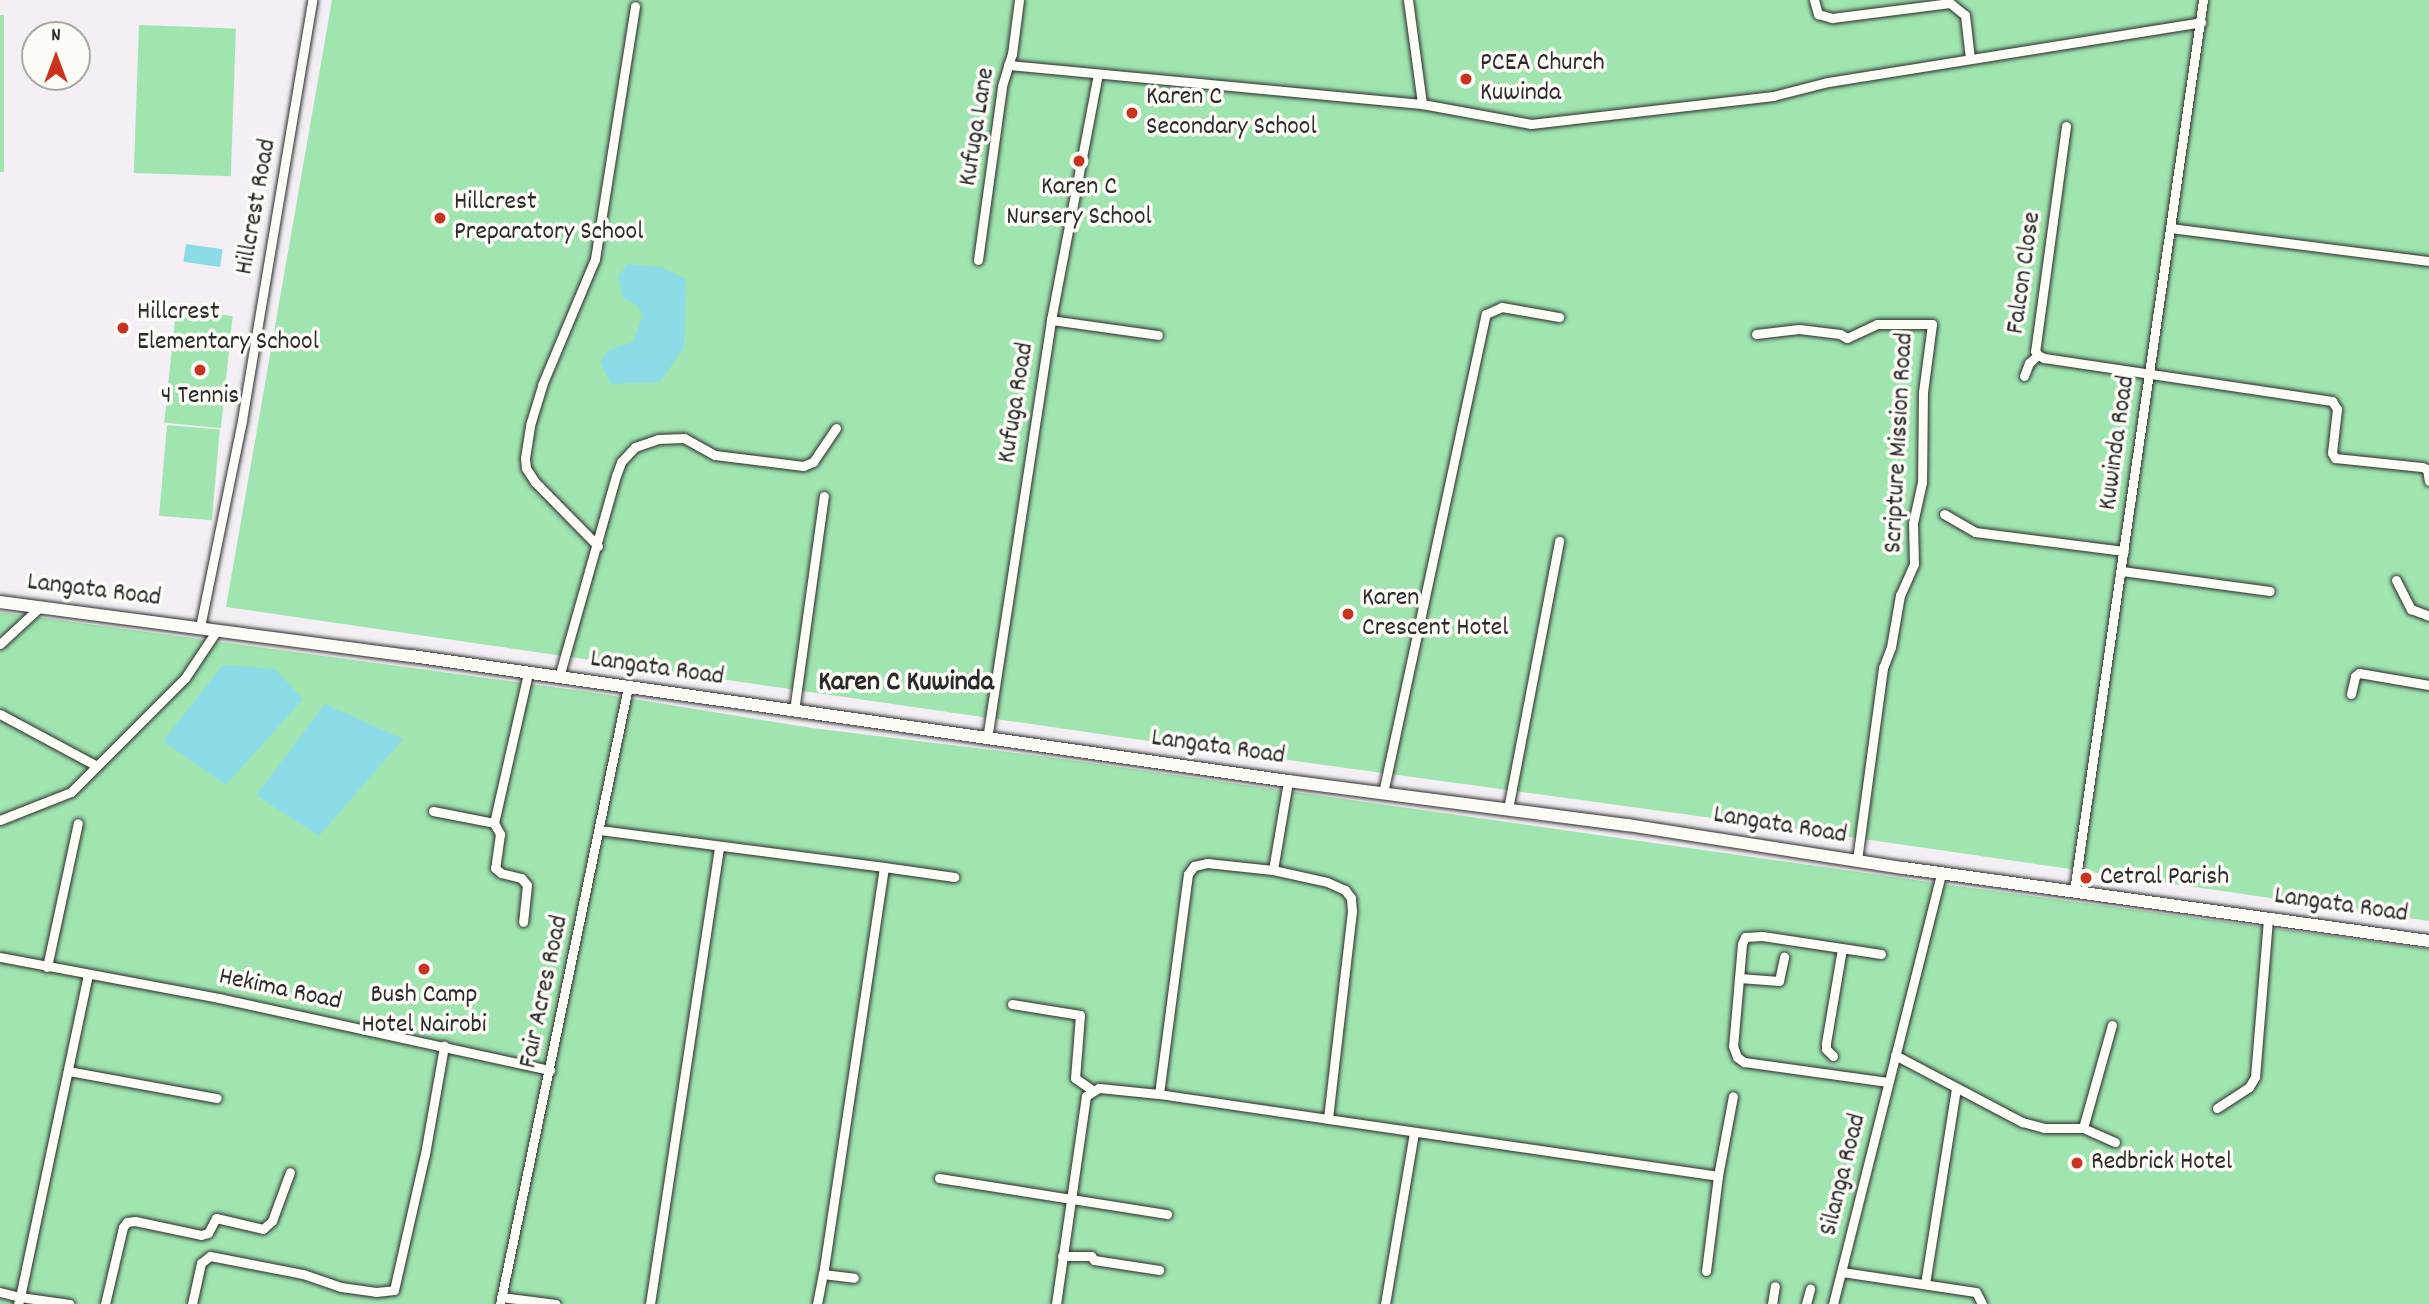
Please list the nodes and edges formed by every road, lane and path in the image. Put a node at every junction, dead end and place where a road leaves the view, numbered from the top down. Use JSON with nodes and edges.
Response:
{"nodes":[{"id":1,"x":312,"y":0,"type":"edge"},
{"id":2,"x":1019,"y":0,"type":"edge"},
{"id":3,"x":1408,"y":0,"type":"edge"},
{"id":4,"x":1814,"y":0,"type":"edge"},
{"id":5,"x":2203,"y":0,"type":"edge"},
{"id":6,"x":635,"y":6,"type":"dead end"},
{"id":7,"x":2201,"y":22,"type":"junction"},
{"id":8,"x":1970,"y":59,"type":"junction"},
{"id":9,"x":1008,"y":65,"type":"junction"},
{"id":10,"x":1097,"y":74,"type":"junction"},
{"id":11,"x":1422,"y":104,"type":"junction"},
{"id":12,"x":2066,"y":126,"type":"dead end"},
{"id":13,"x":2171,"y":228,"type":"junction"},
{"id":14,"x":978,"y":260,"type":"dead end"},
{"id":15,"x":2429,"y":261,"type":"edge"},
{"id":16,"x":1559,"y":317,"type":"dead end"},
{"id":17,"x":1051,"y":320,"type":"junction"},
{"id":18,"x":1756,"y":334,"type":"dead end"},
{"id":19,"x":1158,"y":335,"type":"dead end"},
{"id":20,"x":2038,"y":355,"type":"junction"},
{"id":21,"x":2149,"y":374,"type":"junction"},
{"id":22,"x":2024,"y":376,"type":"dead end"},
{"id":23,"x":836,"y":428,"type":"dead end"},
{"id":24,"x":2429,"y":481,"type":"edge"},
{"id":25,"x":824,"y":496,"type":"dead end"},
{"id":26,"x":1944,"y":514,"type":"dead end"},
{"id":27,"x":1559,"y":541,"type":"dead end"},
{"id":28,"x":598,"y":545,"type":"junction"},
{"id":29,"x":2123,"y":551,"type":"junction"},
{"id":30,"x":2122,"y":570,"type":"junction"},
{"id":31,"x":2396,"y":580,"type":"dead end"},
{"id":32,"x":2270,"y":591,"type":"dead end"},
{"id":33,"x":0,"y":602,"type":"edge"},
{"id":34,"x":40,"y":607,"type":"junction"},
{"id":35,"x":2429,"y":616,"type":"edge"},
{"id":36,"x":200,"y":628,"type":"junction"},
{"id":37,"x":217,"y":630,"type":"junction"},
{"id":38,"x":0,"y":644,"type":"edge"},
{"id":39,"x":528,"y":673,"type":"junction"},
{"id":40,"x":559,"y":677,"type":"junction"},
{"id":41,"x":2429,"y":685,"type":"edge"},
{"id":42,"x":628,"y":687,"type":"junction"},
{"id":43,"x":2351,"y":694,"type":"dead end"},
{"id":44,"x":794,"y":712,"type":"junction"},
{"id":45,"x":0,"y":714,"type":"edge"},
{"id":46,"x":987,"y":739,"type":"junction"},
{"id":47,"x":97,"y":766,"type":"junction"},
{"id":48,"x":1288,"y":781,"type":"junction"},
{"id":49,"x":1383,"y":793,"type":"junction"},
{"id":50,"x":1508,"y":809,"type":"junction"},
{"id":51,"x":433,"y":811,"type":"dead end"},
{"id":52,"x":0,"y":820,"type":"edge"},
{"id":53,"x":494,"y":822,"type":"junction"},
{"id":54,"x":78,"y":823,"type":"dead end"},
{"id":55,"x":600,"y":830,"type":"junction"},
{"id":56,"x":719,"y":846,"type":"junction"},
{"id":57,"x":1857,"y":861,"type":"junction"},
{"id":58,"x":884,"y":867,"type":"junction"},
{"id":59,"x":1273,"y":870,"type":"junction"},
{"id":60,"x":1941,"y":873,"type":"junction"},
{"id":61,"x":954,"y":877,"type":"dead end"},
{"id":62,"x":2074,"y":891,"type":"junction"},
{"id":63,"x":2268,"y":919,"type":"junction"},
{"id":64,"x":523,"y":922,"type":"dead end"},
{"id":65,"x":2429,"y":941,"type":"edge"},
{"id":66,"x":1842,"y":948,"type":"junction"},
{"id":67,"x":1881,"y":954,"type":"dead end"},
{"id":68,"x":0,"y":957,"type":"edge"},
{"id":69,"x":1784,"y":957,"type":"dead end"},
{"id":70,"x":47,"y":967,"type":"junction"},
{"id":71,"x":88,"y":974,"type":"junction"},
{"id":72,"x":1739,"y":978,"type":"junction"},
{"id":73,"x":1012,"y":1004,"type":"dead end"},
{"id":74,"x":2112,"y":1025,"type":"dead end"},
{"id":75,"x":443,"y":1046,"type":"junction"},
{"id":76,"x":1895,"y":1055,"type":"junction"},
{"id":77,"x":1833,"y":1056,"type":"dead end"},
{"id":78,"x":550,"y":1070,"type":"junction"},
{"id":79,"x":68,"y":1071,"type":"junction"},
{"id":80,"x":1888,"y":1082,"type":"junction"},
{"id":81,"x":1956,"y":1088,"type":"junction"},
{"id":82,"x":1092,"y":1090,"type":"junction"},
{"id":83,"x":1159,"y":1094,"type":"junction"},
{"id":84,"x":1733,"y":1096,"type":"dead end"},
{"id":85,"x":217,"y":1098,"type":"dead end"},
{"id":86,"x":2217,"y":1108,"type":"dead end"},
{"id":87,"x":1328,"y":1119,"type":"junction"},
{"id":88,"x":2083,"y":1128,"type":"junction"},
{"id":89,"x":1414,"y":1132,"type":"junction"},
{"id":90,"x":2115,"y":1142,"type":"dead end"},
{"id":91,"x":290,"y":1172,"type":"dead end"},
{"id":92,"x":1718,"y":1176,"type":"junction"},
{"id":93,"x":939,"y":1178,"type":"dead end"},
{"id":94,"x":1069,"y":1197,"type":"junction"},
{"id":95,"x":1167,"y":1214,"type":"dead end"},
{"id":96,"x":1062,"y":1256,"type":"junction"},
{"id":97,"x":1159,"y":1270,"type":"dead end"},
{"id":98,"x":1706,"y":1271,"type":"dead end"},
{"id":99,"x":1842,"y":1272,"type":"junction"},
{"id":100,"x":823,"y":1274,"type":"junction"},
{"id":101,"x":854,"y":1278,"type":"dead end"},
{"id":102,"x":1925,"y":1284,"type":"junction"},
{"id":103,"x":1775,"y":1286,"type":"dead end"},
{"id":104,"x":1810,"y":1289,"type":"dead end"},
{"id":105,"x":0,"y":1292,"type":"edge"},
{"id":106,"x":501,"y":1300,"type":"edge"},
{"id":107,"x":19,"y":1301,"type":"edge"},
{"id":108,"x":70,"y":1304,"type":"edge"},
{"id":109,"x":105,"y":1304,"type":"edge"},
{"id":110,"x":192,"y":1304,"type":"edge"},
{"id":111,"x":556,"y":1304,"type":"edge"},
{"id":112,"x":650,"y":1304,"type":"edge"},
{"id":113,"x":817,"y":1304,"type":"edge"},
{"id":114,"x":1056,"y":1304,"type":"edge"},
{"id":115,"x":1385,"y":1304,"type":"edge"},
{"id":116,"x":1772,"y":1304,"type":"edge"},
{"id":117,"x":1806,"y":1304,"type":"edge"},
{"id":118,"x":1833,"y":1304,"type":"edge"},
{"id":119,"x":1982,"y":1304,"type":"edge"}],
"edges":[{"from":1,"to":36,"type":"street","name":"Hillcrest Road"},
{"from":2,"to":9,"type":"street","name":"Kufuga Lane"},
{"from":3,"to":11,"type":"street"},
{"from":4,"to":8,"type":"street"},
{"from":5,"to":7,"type":"street","name":"Kuwinda Road"},
{"from":6,"to":28,"type":"street"},
{"from":7,"to":8,"type":"street"},
{"from":7,"to":13,"type":"street","name":"Kuwinda Road"},
{"from":8,"to":11,"type":"street"},
{"from":9,"to":10,"type":"street"},
{"from":9,"to":14,"type":"street","name":"Kufuga Lane"},
{"from":10,"to":11,"type":"street"},
{"from":10,"to":17,"type":"street","name":"Kufuga Road"},
{"from":12,"to":20,"type":"street","name":"Falcon Close"},
{"from":13,"to":15,"type":"street"},
{"from":13,"to":21,"type":"street","name":"Kuwinda Road"},
{"from":16,"to":49,"type":"street"},
{"from":17,"to":19,"type":"street"},
{"from":17,"to":46,"type":"street","name":"Kufuga Road"},
{"from":18,"to":57,"type":"street","name":"Scripture Mission Road"},
{"from":20,"to":21,"type":"street","name":"Falcon Close"},
{"from":20,"to":22,"type":"street"},
{"from":21,"to":24,"type":"street","name":"Falcon Close"},
{"from":21,"to":29,"type":"street","name":"Kuwinda Road"},
{"from":23,"to":28,"type":"street"},
{"from":25,"to":44,"type":"street"},
{"from":26,"to":29,"type":"street"},
{"from":27,"to":50,"type":"street"},
{"from":28,"to":40,"type":"street"},
{"from":29,"to":30,"type":"street","name":"Kuwinda Road"},
{"from":30,"to":32,"type":"street"},
{"from":30,"to":62,"type":"street","name":"Kuwinda Road"},
{"from":31,"to":35,"type":"street"},
{"from":33,"to":34,"type":"main road","name":"Langata Road"},
{"from":34,"to":36,"type":"main road","name":"Langata Road"},
{"from":34,"to":38,"type":"street"},
{"from":36,"to":37,"type":"main road","name":"Langata Road"},
{"from":37,"to":39,"type":"main road","name":"Langata Road"},
{"from":37,"to":47,"type":"street"},
{"from":39,"to":40,"type":"main road","name":"Langata Road"},
{"from":39,"to":53,"type":"street"},
{"from":40,"to":42,"type":"main road","name":"Langata Road"},
{"from":41,"to":43,"type":"street"},
{"from":42,"to":44,"type":"main road","name":"Langata Road"},
{"from":42,"to":55,"type":"street","name":"Fair Acres Road"},
{"from":44,"to":46,"type":"main road","name":"Langata Road"},
{"from":45,"to":47,"type":"street"},
{"from":46,"to":48,"type":"main road","name":"Langata Road"},
{"from":47,"to":52,"type":"street"},
{"from":48,"to":49,"type":"main road","name":"Langata Road"},
{"from":48,"to":59,"type":"street"},
{"from":49,"to":50,"type":"main road","name":"Langata Road"},
{"from":50,"to":57,"type":"main road","name":"Langata Road"},
{"from":51,"to":53,"type":"street"},
{"from":53,"to":64,"type":"street"},
{"from":54,"to":70,"type":"street"},
{"from":55,"to":56,"type":"street"},
{"from":55,"to":78,"type":"street","name":"Fair Acres Road"},
{"from":56,"to":58,"type":"street"},
{"from":56,"to":112,"type":"street"},
{"from":57,"to":60,"type":"main road","name":"Langata Road"},
{"from":58,"to":61,"type":"street"},
{"from":58,"to":100,"type":"street"},
{"from":59,"to":83,"type":"street"},
{"from":59,"to":87,"type":"street"},
{"from":60,"to":62,"type":"main road","name":"Langata Road"},
{"from":60,"to":76,"type":"street","name":"Silanga Road"},
{"from":62,"to":63,"type":"main road","name":"Langata Road"},
{"from":63,"to":65,"type":"main road","name":"Langata Road"},
{"from":63,"to":86,"type":"street"},
{"from":66,"to":67,"type":"street"},
{"from":66,"to":72,"type":"street"},
{"from":66,"to":77,"type":"street"},
{"from":68,"to":70,"type":"street","name":"Hekima Road"},
{"from":69,"to":72,"type":"street"},
{"from":70,"to":71,"type":"street","name":"Hekima Road"},
{"from":71,"to":75,"type":"street","name":"Hekima Road"},
{"from":71,"to":79,"type":"street"},
{"from":72,"to":80,"type":"street"},
{"from":73,"to":82,"type":"street"},
{"from":74,"to":88,"type":"street"},
{"from":75,"to":78,"type":"street","name":"Hekima Road"},
{"from":75,"to":110,"type":"street"},
{"from":76,"to":80,"type":"street","name":"Silanga Road"},
{"from":76,"to":81,"type":"street"},
{"from":78,"to":106,"type":"street","name":"Fair Acres Road"},
{"from":79,"to":85,"type":"street"},
{"from":79,"to":107,"type":"street"},
{"from":80,"to":99,"type":"street","name":"Silanga Road"},
{"from":81,"to":88,"type":"street"},
{"from":81,"to":102,"type":"street"},
{"from":82,"to":83,"type":"street"},
{"from":82,"to":94,"type":"street"},
{"from":83,"to":87,"type":"street"},
{"from":84,"to":92,"type":"street"},
{"from":87,"to":89,"type":"street"},
{"from":88,"to":90,"type":"street"},
{"from":89,"to":92,"type":"street"},
{"from":89,"to":115,"type":"street"},
{"from":91,"to":109,"type":"street"},
{"from":92,"to":98,"type":"street"},
{"from":93,"to":94,"type":"street"},
{"from":94,"to":95,"type":"street"},
{"from":94,"to":96,"type":"street"},
{"from":96,"to":97,"type":"street"},
{"from":96,"to":114,"type":"street"},
{"from":99,"to":102,"type":"street"},
{"from":99,"to":118,"type":"street","name":"Silanga Road"},
{"from":100,"to":101,"type":"street"},
{"from":100,"to":113,"type":"street"},
{"from":102,"to":119,"type":"street"},
{"from":103,"to":116,"type":"street"},
{"from":104,"to":117,"type":"street"},
{"from":105,"to":107,"type":"street"},
{"from":106,"to":111,"type":"street"},
{"from":107,"to":108,"type":"street"}]}
